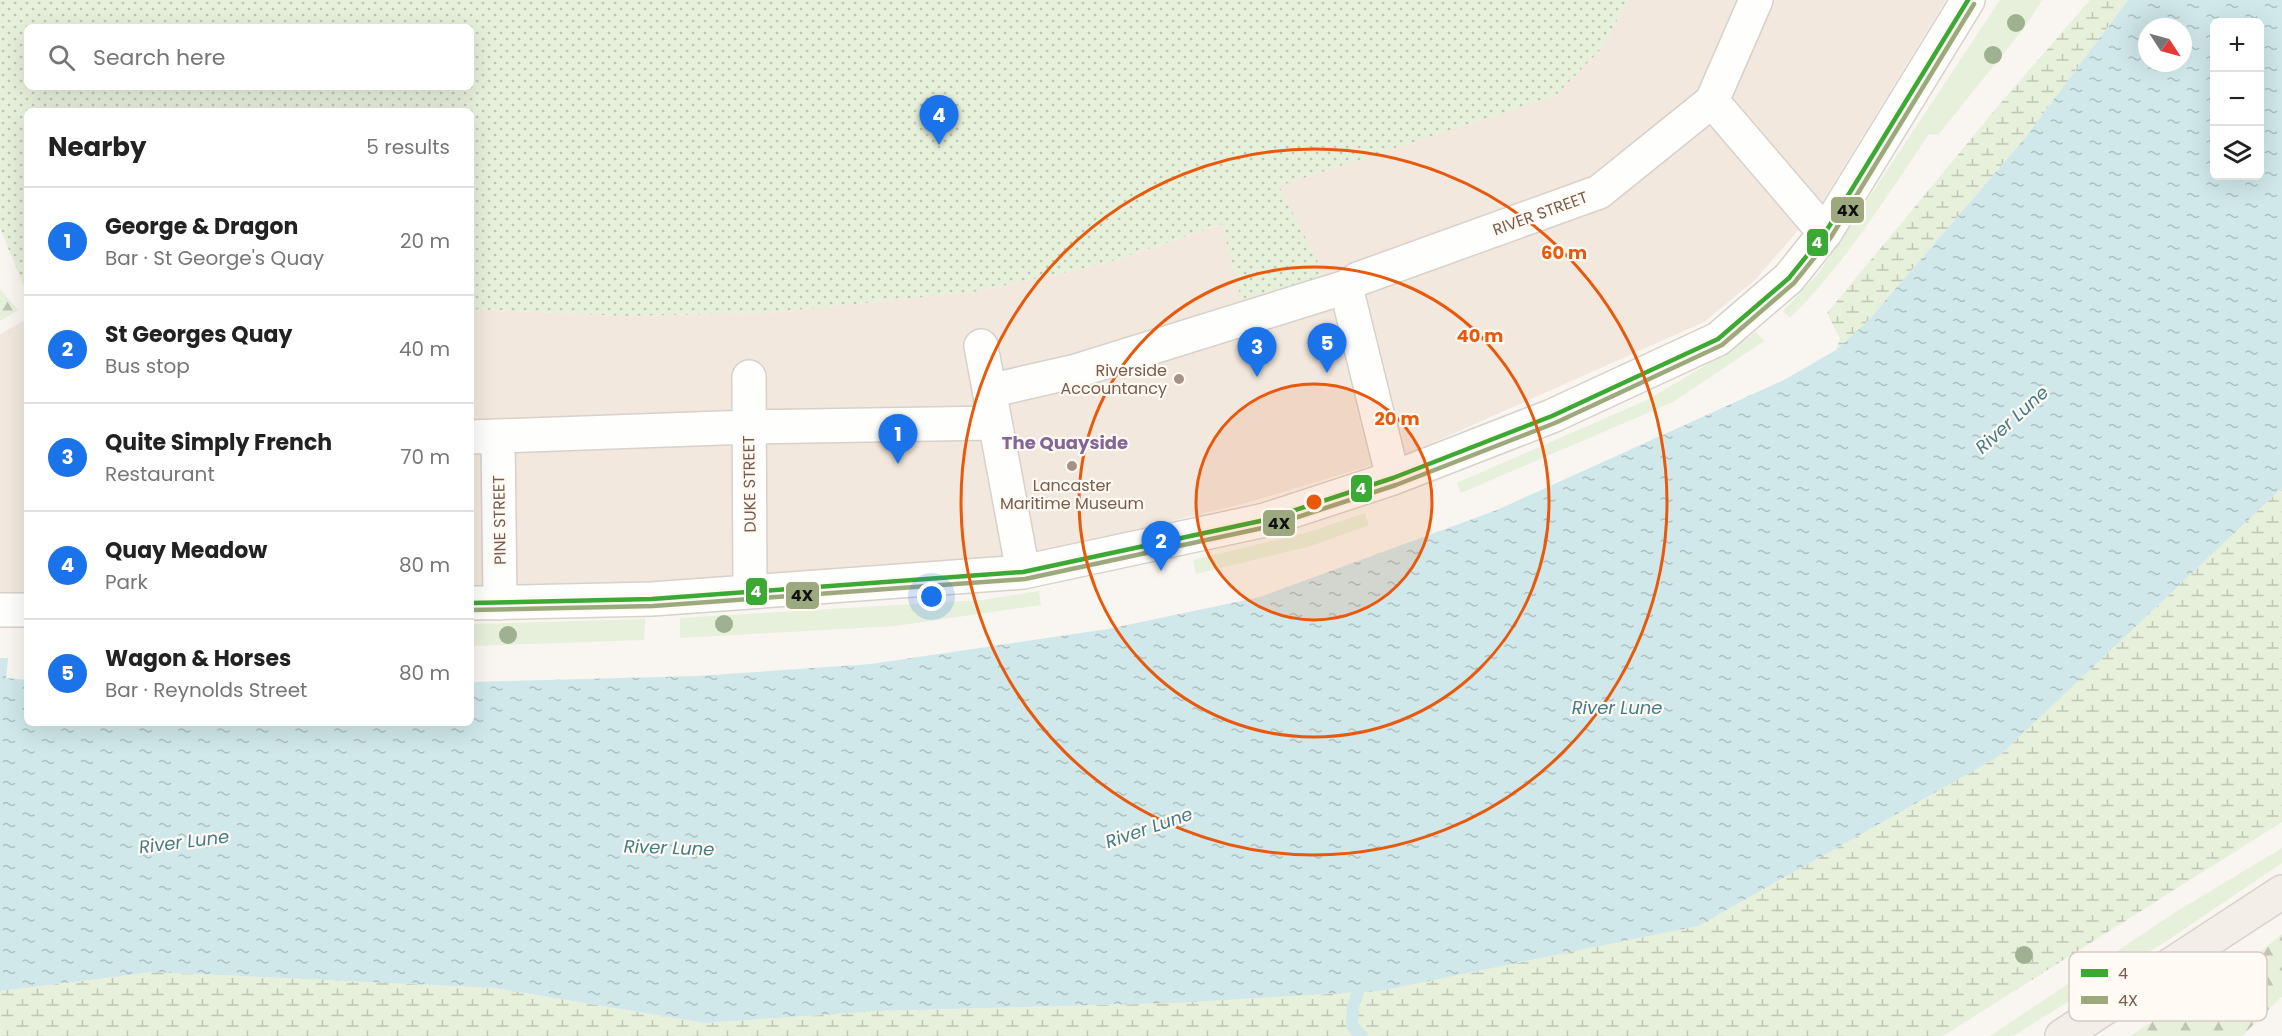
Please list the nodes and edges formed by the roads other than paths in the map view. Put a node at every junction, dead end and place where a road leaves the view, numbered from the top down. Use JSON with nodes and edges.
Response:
{"nodes":[{"id":1,"x":1756,"y":0,"type":"edge"},
{"id":2,"x":1780,"y":0,"type":"edge"},
{"id":3,"x":1957,"y":4,"type":"edge"},
{"id":4,"x":1726,"y":96,"type":"junction"},
{"id":5,"x":1825,"y":233,"type":"junction"},
{"id":6,"x":1346,"y":287,"type":"junction"},
{"id":7,"x":981,"y":346,"type":"dead end"},
{"id":8,"x":749,"y":377,"type":"dead end"},
{"id":9,"x":989,"y":391,"type":"junction"},
{"id":10,"x":994,"y":423,"type":"junction"},
{"id":11,"x":749,"y":427,"type":"junction"},
{"id":12,"x":484,"y":437,"type":"edge"},
{"id":13,"x":1393,"y":478,"type":"junction"},
{"id":14,"x":1023,"y":572,"type":"junction"},
{"id":15,"x":750,"y":592,"type":"junction"},
{"id":16,"x":486,"y":603,"type":"edge"},
{"id":17,"x":0,"y":610,"type":"edge"},
{"id":18,"x":24,"y":610,"type":"edge"},
{"id":19,"x":2282,"y":892,"type":"edge"},
{"id":20,"x":2190,"y":952,"type":"edge"},
{"id":21,"x":2085,"y":1021,"type":"edge"},
{"id":22,"x":2062,"y":1036,"type":"edge"}],
"edges":[{"from":1,"to":4,"type":"street","name":"RIVER STREET"},
{"from":2,"to":4,"type":"street"},
{"from":3,"to":5,"type":"street"},
{"from":4,"to":5,"type":"street"},
{"from":4,"to":6,"type":"street","name":"RIVER STREET"},
{"from":5,"to":13,"type":"street"},
{"from":6,"to":9,"type":"street","name":"RIVER STREET"},
{"from":6,"to":13,"type":"street"},
{"from":7,"to":9,"type":"street"},
{"from":8,"to":11,"type":"street","name":"DUKE STREET"},
{"from":9,"to":10,"type":"street"},
{"from":10,"to":11,"type":"street"},
{"from":10,"to":14,"type":"street"},
{"from":11,"to":12,"type":"street"},
{"from":11,"to":15,"type":"street","name":"DUKE STREET"},
{"from":12,"to":16,"type":"street","name":"PINE STREET"},
{"from":13,"to":14,"type":"street"},
{"from":14,"to":15,"type":"street"},
{"from":15,"to":16,"type":"street"},
{"from":17,"to":18,"type":"street"},
{"from":19,"to":20,"type":"main road"},
{"from":21,"to":22,"type":"main road"}]}
